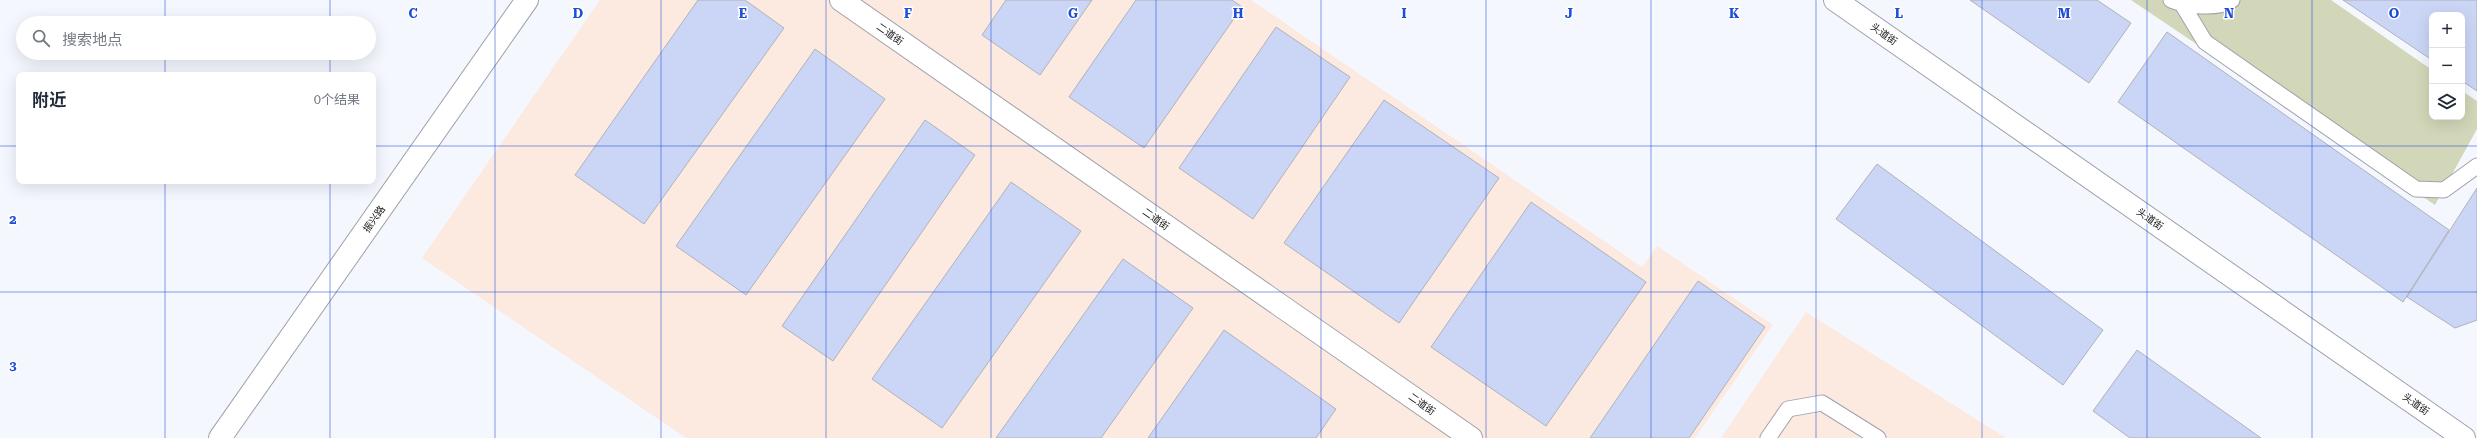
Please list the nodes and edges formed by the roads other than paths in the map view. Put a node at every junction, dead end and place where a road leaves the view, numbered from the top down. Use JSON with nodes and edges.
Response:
{"nodes":[{"id":1,"x":527,"y":0,"type":"edge"},
{"id":2,"x":841,"y":0,"type":"edge"},
{"id":3,"x":1835,"y":0,"type":"edge"},
{"id":4,"x":2232,"y":0,"type":"edge"},
{"id":5,"x":2177,"y":2,"type":"edge"},
{"id":6,"x":2477,"y":166,"type":"edge"},
{"id":7,"x":220,"y":438,"type":"edge"},
{"id":8,"x":1470,"y":438,"type":"edge"},
{"id":9,"x":1768,"y":438,"type":"edge"},
{"id":10,"x":1878,"y":438,"type":"edge"},
{"id":11,"x":2464,"y":438,"type":"edge"}],
"edges":[{"from":1,"to":7,"type":"street","name":"振兴路"},
{"from":2,"to":8,"type":"street","name":"二道街"},
{"from":3,"to":11,"type":"street","name":"头道街"},
{"from":4,"to":5,"type":"lane"},
{"from":5,"to":6,"type":"lane"},
{"from":9,"to":10,"type":"lane"}]}
